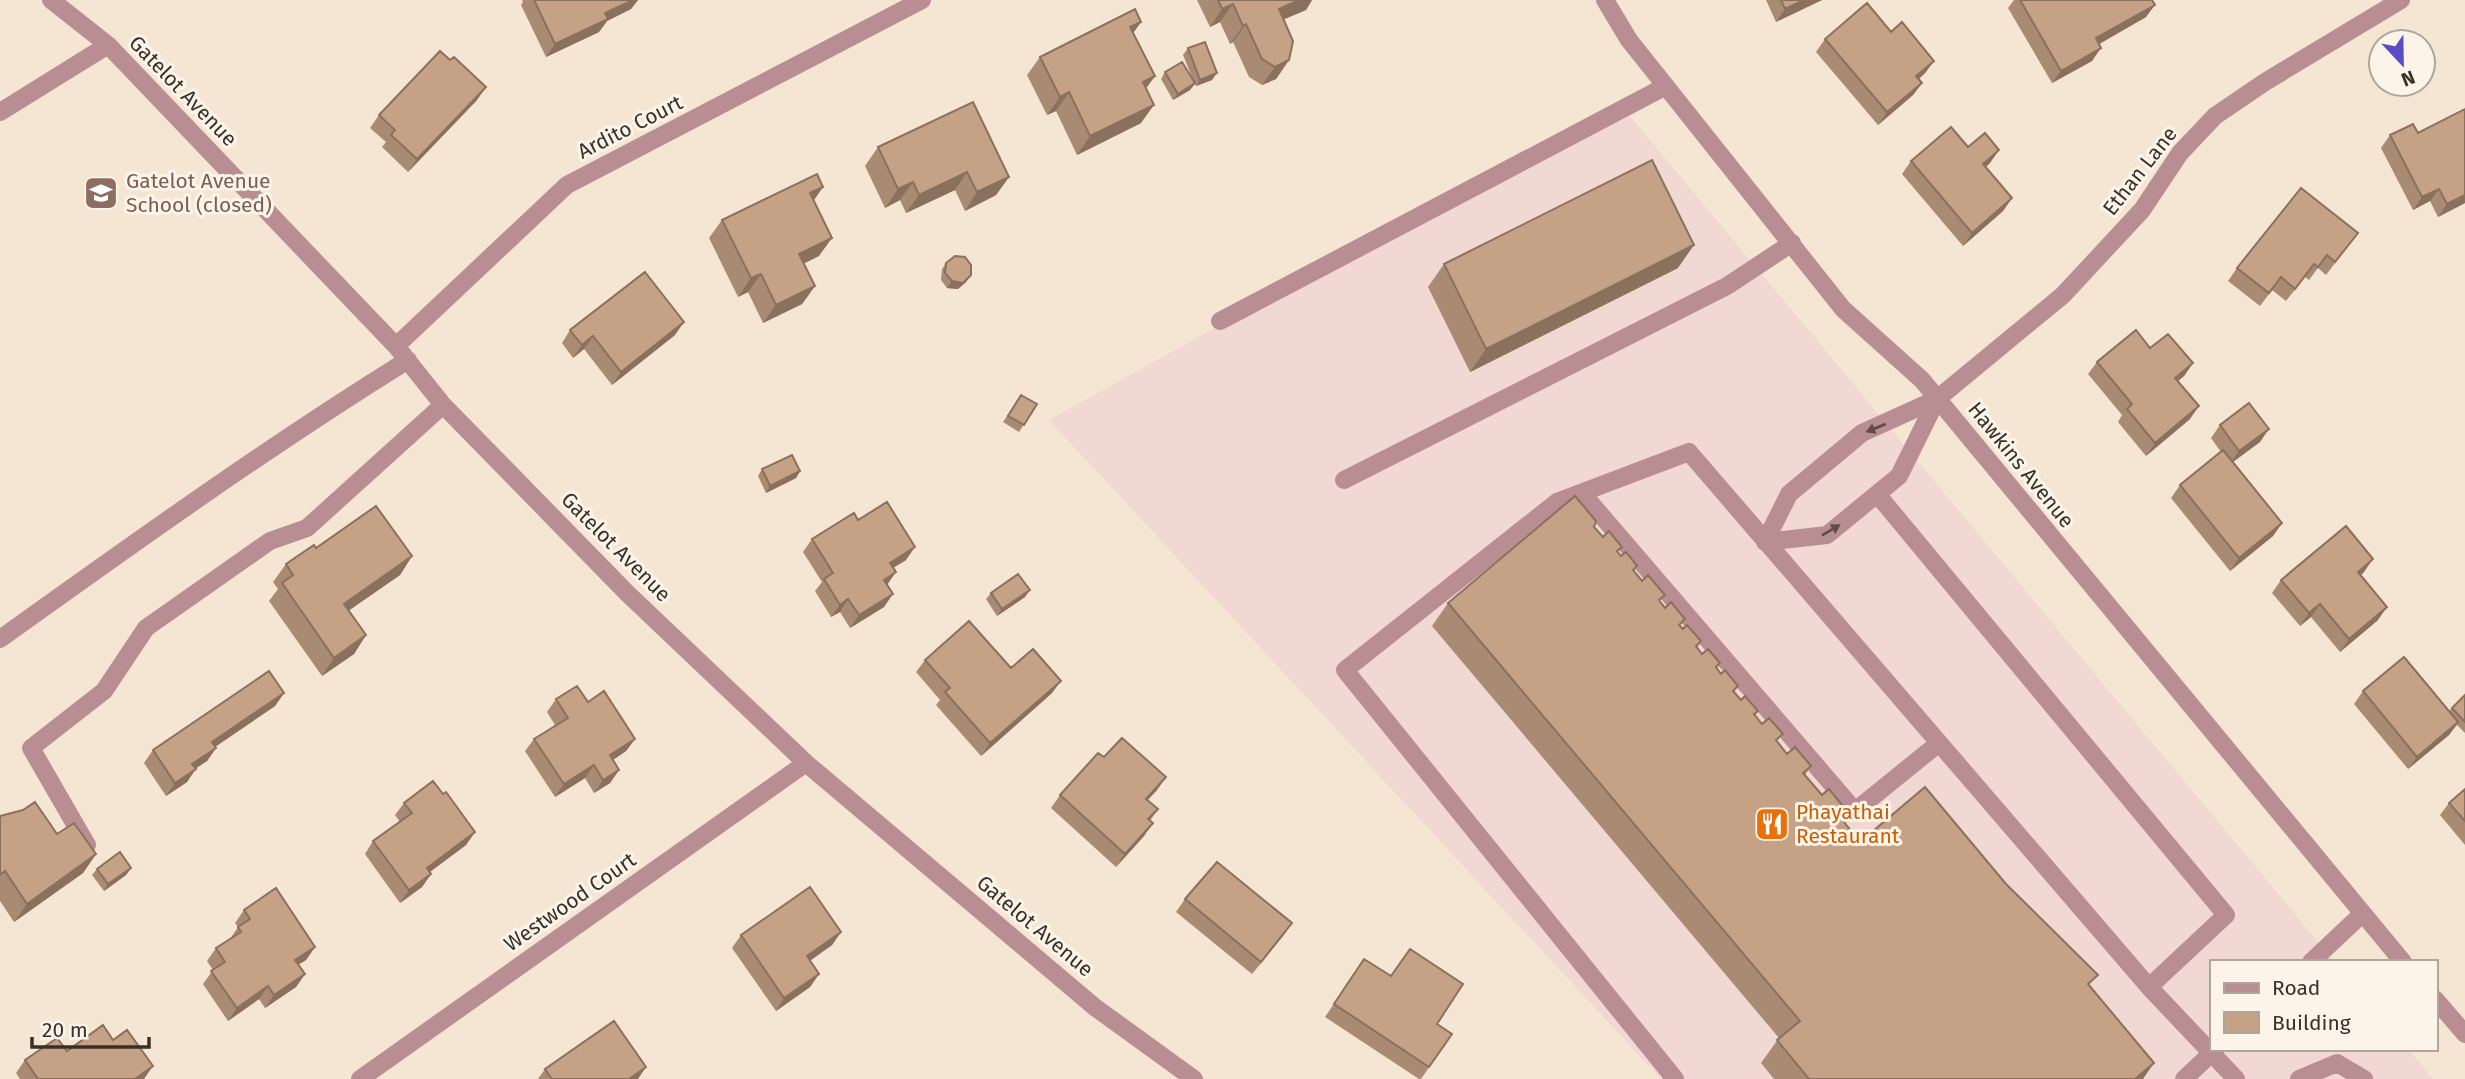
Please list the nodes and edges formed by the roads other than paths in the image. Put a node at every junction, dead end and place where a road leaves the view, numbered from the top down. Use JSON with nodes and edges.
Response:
{"nodes":[{"id":1,"x":51,"y":0,"type":"edge"},
{"id":2,"x":922,"y":0,"type":"edge"},
{"id":3,"x":1605,"y":0,"type":"edge"},
{"id":4,"x":2401,"y":0,"type":"edge"},
{"id":5,"x":108,"y":45,"type":"junction"},
{"id":6,"x":1666,"y":86,"type":"junction"},
{"id":7,"x":0,"y":112,"type":"edge"},
{"id":8,"x":1792,"y":243,"type":"junction"},
{"id":9,"x":1220,"y":321,"type":"dead end"},
{"id":10,"x":396,"y":346,"type":"junction"},
{"id":11,"x":408,"y":360,"type":"junction"},
{"id":12,"x":1937,"y":399,"type":"junction"},
{"id":13,"x":443,"y":405,"type":"junction"},
{"id":14,"x":1344,"y":480,"type":"dead end"},
{"id":15,"x":1582,"y":493,"type":"junction"},
{"id":16,"x":1877,"y":494,"type":"junction"},
{"id":17,"x":1765,"y":542,"type":"junction"},
{"id":18,"x":0,"y":639,"type":"edge"},
{"id":19,"x":1939,"y":743,"type":"junction"},
{"id":20,"x":806,"y":762,"type":"junction"},
{"id":21,"x":87,"y":845,"type":"edge"},
{"id":22,"x":2362,"y":914,"type":"junction"},
{"id":23,"x":2313,"y":960,"type":"edge"},
{"id":24,"x":2401,"y":960,"type":"edge"},
{"id":25,"x":2149,"y":987,"type":"junction"},
{"id":26,"x":2437,"y":1001,"type":"edge"},
{"id":27,"x":2465,"y":1034,"type":"edge"},
{"id":28,"x":2210,"y":1047,"type":"edge"},
{"id":29,"x":2214,"y":1051,"type":"edge"},
{"id":30,"x":360,"y":1079,"type":"edge"},
{"id":31,"x":1194,"y":1079,"type":"edge"},
{"id":32,"x":1675,"y":1079,"type":"edge"},
{"id":33,"x":2184,"y":1079,"type":"edge"},
{"id":34,"x":2236,"y":1079,"type":"edge"},
{"id":35,"x":2299,"y":1079,"type":"edge"},
{"id":36,"x":2364,"y":1079,"type":"edge"}],
"edges":[{"from":1,"to":5,"type":"street","name":"Gatelot Avenue"},
{"from":2,"to":10,"type":"street","name":"Ardito Court"},
{"from":3,"to":6,"type":"street","name":"Hawkins Avenue"},
{"from":4,"to":12,"type":"street","name":"Ethan Lane"},
{"from":5,"to":7,"type":"street"},
{"from":5,"to":10,"type":"street","name":"Gatelot Avenue"},
{"from":6,"to":8,"type":"street","name":"Hawkins Avenue"},
{"from":6,"to":9,"type":"street"},
{"from":8,"to":12,"type":"street","name":"Hawkins Avenue"},
{"from":8,"to":14,"type":"street"},
{"from":10,"to":11,"type":"street","name":"Gatelot Avenue"},
{"from":11,"to":13,"type":"street","name":"Gatelot Avenue"},
{"from":11,"to":18,"type":"street"},
{"from":12,"to":16,"type":"street"},
{"from":12,"to":17,"type":"street","one_way":true},
{"from":12,"to":22,"type":"street","name":"Hawkins Avenue"},
{"from":13,"to":20,"type":"street","name":"Gatelot Avenue"},
{"from":13,"to":21,"type":"street"},
{"from":15,"to":17,"type":"street"},
{"from":15,"to":19,"type":"street"},
{"from":15,"to":32,"type":"street"},
{"from":17,"to":16,"type":"street","one_way":true},
{"from":16,"to":25,"type":"street"},
{"from":17,"to":19,"type":"street"},
{"from":19,"to":25,"type":"street"},
{"from":20,"to":30,"type":"street","name":"Westwood Court"},
{"from":20,"to":31,"type":"street","name":"Gatelot Avenue"},
{"from":22,"to":23,"type":"street"},
{"from":22,"to":24,"type":"street","name":"Hawkins Avenue"},
{"from":25,"to":28,"type":"street"},
{"from":26,"to":27,"type":"street"},
{"from":29,"to":33,"type":"street"},
{"from":29,"to":34,"type":"street"},
{"from":35,"to":36,"type":"street"}]}
